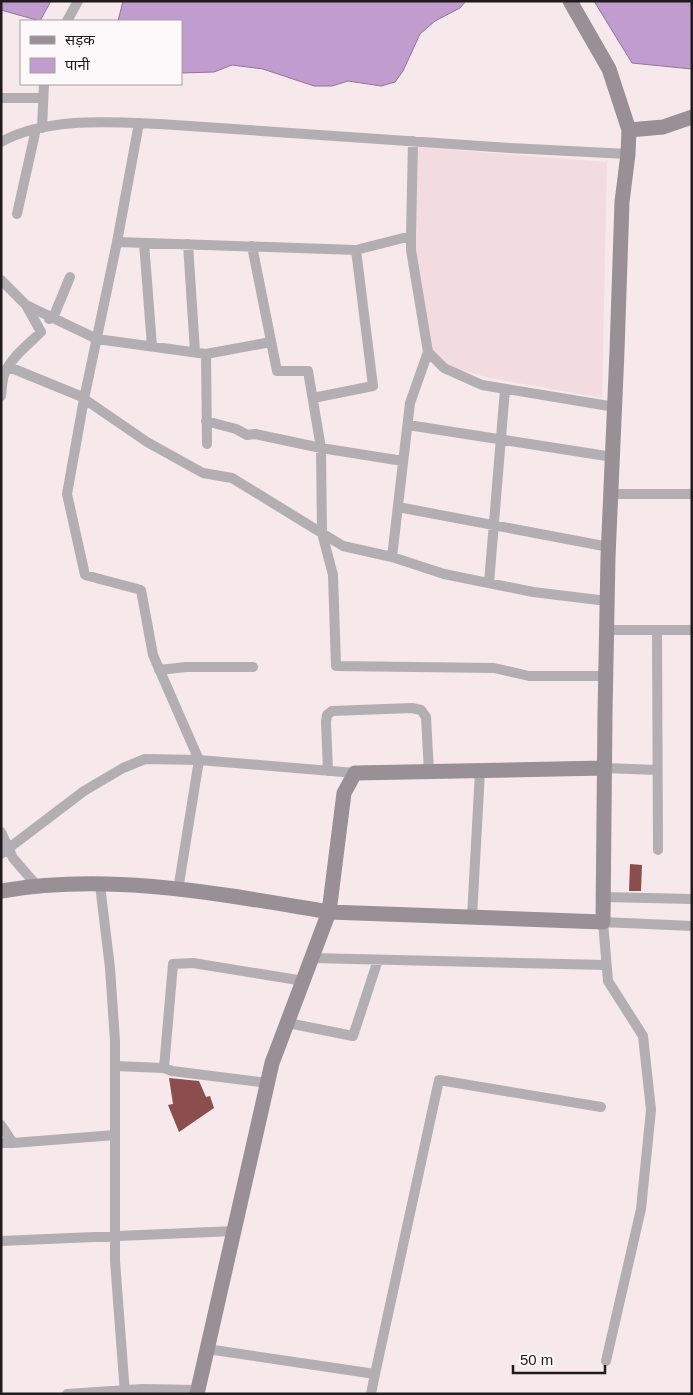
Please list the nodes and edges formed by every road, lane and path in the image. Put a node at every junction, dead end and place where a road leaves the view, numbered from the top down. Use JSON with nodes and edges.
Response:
{"nodes":[{"id":1,"x":78,"y":1,"type":"edge"},
{"id":2,"x":570,"y":1,"type":"edge"},
{"id":3,"x":68,"y":20,"type":"edge"},
{"id":4,"x":44,"y":85,"type":"edge"},
{"id":5,"x":1,"y":98,"type":"edge"},
{"id":6,"x":43,"y":98,"type":"junction"},
{"id":7,"x":692,"y":117,"type":"edge"},
{"id":8,"x":139,"y":123,"type":"junction"},
{"id":9,"x":39,"y":129,"type":"junction"},
{"id":10,"x":629,"y":130,"type":"junction"},
{"id":11,"x":413,"y":141,"type":"junction"},
{"id":12,"x":1,"y":142,"type":"edge"},
{"id":13,"x":628,"y":154,"type":"junction"},
{"id":14,"x":17,"y":214,"type":"dead end"},
{"id":15,"x":411,"y":236,"type":"junction"},
{"id":16,"x":118,"y":242,"type":"junction"},
{"id":17,"x":144,"y":243,"type":"junction"},
{"id":18,"x":188,"y":244,"type":"junction"},
{"id":19,"x":252,"y":246,"type":"junction"},
{"id":20,"x":356,"y":250,"type":"junction"},
{"id":21,"x":70,"y":277,"type":"dead end"},
{"id":22,"x":1,"y":280,"type":"edge"},
{"id":23,"x":26,"y":305,"type":"junction"},
{"id":24,"x":53,"y":318,"type":"junction"},
{"id":25,"x":36,"y":322,"type":"junction"},
{"id":26,"x":97,"y":339,"type":"junction"},
{"id":27,"x":272,"y":342,"type":"junction"},
{"id":28,"x":152,"y":346,"type":"junction"},
{"id":29,"x":194,"y":352,"type":"junction"},
{"id":30,"x":428,"y":352,"type":"junction"},
{"id":31,"x":206,"y":354,"type":"junction"},
{"id":32,"x":5,"y":373,"type":"edge"},
{"id":33,"x":505,"y":388,"type":"junction"},
{"id":34,"x":1,"y":396,"type":"edge"},
{"id":35,"x":313,"y":398,"type":"junction"},
{"id":36,"x":84,"y":399,"type":"junction"},
{"id":37,"x":615,"y":407,"type":"junction"},
{"id":38,"x":206,"y":421,"type":"junction"},
{"id":39,"x":408,"y":425,"type":"junction"},
{"id":40,"x":501,"y":439,"type":"junction"},
{"id":41,"x":206,"y":444,"type":"dead end"},
{"id":42,"x":321,"y":448,"type":"junction"},
{"id":43,"x":613,"y":457,"type":"junction"},
{"id":44,"x":403,"y":461,"type":"junction"},
{"id":45,"x":611,"y":494,"type":"junction"},
{"id":46,"x":692,"y":494,"type":"edge"},
{"id":47,"x":398,"y":507,"type":"junction"},
{"id":48,"x":494,"y":525,"type":"junction"},
{"id":49,"x":322,"y":533,"type":"junction"},
{"id":50,"x":609,"y":546,"type":"junction"},
{"id":51,"x":392,"y":557,"type":"junction"},
{"id":52,"x":489,"y":583,"type":"junction"},
{"id":53,"x":607,"y":601,"type":"junction"},
{"id":54,"x":607,"y":630,"type":"junction"},
{"id":55,"x":692,"y":630,"type":"edge"},
{"id":56,"x":657,"y":631,"type":"junction"},
{"id":57,"x":253,"y":667,"type":"dead end"},
{"id":58,"x":160,"y":670,"type":"junction"},
{"id":59,"x":606,"y":676,"type":"junction"},
{"id":60,"x":199,"y":760,"type":"junction"},
{"id":61,"x":604,"y":768,"type":"junction"},
{"id":62,"x":480,"y":770,"type":"junction"},
{"id":63,"x":658,"y":770,"type":"junction"},
{"id":64,"x":328,"y":771,"type":"junction"},
{"id":65,"x":429,"y":772,"type":"junction"},
{"id":66,"x":355,"y":773,"type":"junction"},
{"id":67,"x":1,"y":832,"type":"edge"},
{"id":68,"x":658,"y":850,"type":"dead end"},
{"id":69,"x":5,"y":851,"type":"edge"},
{"id":70,"x":100,"y":885,"type":"junction"},
{"id":71,"x":38,"y":887,"type":"junction"},
{"id":72,"x":178,"y":890,"type":"junction"},
{"id":73,"x":1,"y":891,"type":"edge"},
{"id":74,"x":603,"y":897,"type":"junction"},
{"id":75,"x":692,"y":899,"type":"edge"},
{"id":76,"x":329,"y":912,"type":"junction"},
{"id":77,"x":472,"y":917,"type":"junction"},
{"id":78,"x":603,"y":922,"type":"junction"},
{"id":79,"x":692,"y":926,"type":"edge"},
{"id":80,"x":312,"y":958,"type":"junction"},
{"id":81,"x":378,"y":960,"type":"junction"},
{"id":82,"x":606,"y":966,"type":"junction"},
{"id":83,"x":304,"y":981,"type":"junction"},
{"id":84,"x":288,"y":1023,"type":"junction"},
{"id":85,"x":115,"y":1066,"type":"junction"},
{"id":86,"x":164,"y":1068,"type":"junction"},
{"id":87,"x":268,"y":1083,"type":"junction"},
{"id":88,"x":602,"y":1107,"type":"dead end"},
{"id":89,"x":1,"y":1125,"type":"edge"},
{"id":90,"x":115,"y":1135,"type":"junction"},
{"id":91,"x":1,"y":1143,"type":"edge"},
{"id":92,"x":13,"y":1143,"type":"junction"},
{"id":93,"x":235,"y":1231,"type":"junction"},
{"id":94,"x":115,"y":1237,"type":"junction"},
{"id":95,"x":1,"y":1241,"type":"edge"},
{"id":96,"x":207,"y":1349,"type":"junction"},
{"id":97,"x":606,"y":1362,"type":"dead end"},
{"id":98,"x":375,"y":1374,"type":"junction"},
{"id":99,"x":125,"y":1392,"type":"edge"},
{"id":100,"x":197,"y":1392,"type":"edge"},
{"id":101,"x":67,"y":1394,"type":"edge"},
{"id":102,"x":371,"y":1394,"type":"edge"}],
"edges":[{"from":1,"to":3,"type":"street"},
{"from":2,"to":10,"type":"street"},
{"from":4,"to":6,"type":"street"},
{"from":5,"to":6,"type":"street"},
{"from":6,"to":9,"type":"street"},
{"from":7,"to":10,"type":"street"},
{"from":8,"to":9,"type":"street"},
{"from":8,"to":11,"type":"street"},
{"from":8,"to":16,"type":"street"},
{"from":9,"to":12,"type":"street"},
{"from":9,"to":14,"type":"street"},
{"from":10,"to":13,"type":"street"},
{"from":11,"to":13,"type":"street"},
{"from":11,"to":15,"type":"street"},
{"from":13,"to":37,"type":"street"},
{"from":15,"to":20,"type":"street"},
{"from":15,"to":30,"type":"street"},
{"from":16,"to":17,"type":"street"},
{"from":16,"to":26,"type":"street"},
{"from":17,"to":18,"type":"street"},
{"from":17,"to":28,"type":"street"},
{"from":18,"to":19,"type":"street"},
{"from":18,"to":29,"type":"street"},
{"from":19,"to":20,"type":"street"},
{"from":19,"to":27,"type":"street"},
{"from":20,"to":35,"type":"street"},
{"from":21,"to":24,"type":"street"},
{"from":22,"to":23,"type":"street"},
{"from":23,"to":24,"type":"street"},
{"from":23,"to":25,"type":"street"},
{"from":24,"to":25,"type":"street"},
{"from":24,"to":26,"type":"street"},
{"from":25,"to":32,"type":"street"},
{"from":26,"to":28,"type":"street"},
{"from":26,"to":36,"type":"street"},
{"from":27,"to":31,"type":"street"},
{"from":27,"to":35,"type":"street"},
{"from":28,"to":29,"type":"street"},
{"from":29,"to":31,"type":"street"},
{"from":30,"to":33,"type":"street"},
{"from":30,"to":39,"type":"street"},
{"from":31,"to":38,"type":"street"},
{"from":32,"to":34,"type":"street"},
{"from":32,"to":36,"type":"street"},
{"from":33,"to":37,"type":"street"},
{"from":33,"to":40,"type":"street"},
{"from":35,"to":42,"type":"street"},
{"from":36,"to":49,"type":"street"},
{"from":36,"to":58,"type":"street"},
{"from":37,"to":43,"type":"street"},
{"from":38,"to":41,"type":"street"},
{"from":38,"to":42,"type":"street"},
{"from":39,"to":40,"type":"street"},
{"from":39,"to":44,"type":"street"},
{"from":40,"to":43,"type":"street"},
{"from":40,"to":48,"type":"street"},
{"from":42,"to":44,"type":"street"},
{"from":42,"to":49,"type":"street"},
{"from":43,"to":45,"type":"street"},
{"from":44,"to":47,"type":"street"},
{"from":45,"to":46,"type":"street"},
{"from":45,"to":50,"type":"street"},
{"from":47,"to":48,"type":"street"},
{"from":47,"to":51,"type":"street"},
{"from":48,"to":50,"type":"street"},
{"from":48,"to":52,"type":"street"},
{"from":49,"to":51,"type":"street"},
{"from":49,"to":59,"type":"street"},
{"from":50,"to":53,"type":"street"},
{"from":51,"to":52,"type":"street"},
{"from":52,"to":53,"type":"street"},
{"from":53,"to":54,"type":"street"},
{"from":54,"to":56,"type":"street"},
{"from":54,"to":59,"type":"street"},
{"from":55,"to":56,"type":"street"},
{"from":56,"to":63,"type":"street"},
{"from":57,"to":58,"type":"street"},
{"from":58,"to":60,"type":"street"},
{"from":59,"to":61,"type":"street"},
{"from":60,"to":64,"type":"street"},
{"from":60,"to":69,"type":"street"},
{"from":60,"to":72,"type":"street"},
{"from":61,"to":62,"type":"street"},
{"from":61,"to":63,"type":"street"},
{"from":61,"to":74,"type":"street"},
{"from":62,"to":65,"type":"street"},
{"from":62,"to":77,"type":"street"},
{"from":63,"to":68,"type":"street"},
{"from":64,"to":65,"type":"street"},
{"from":64,"to":66,"type":"street"},
{"from":65,"to":66,"type":"street"},
{"from":66,"to":76,"type":"street"},
{"from":67,"to":69,"type":"street"},
{"from":69,"to":71,"type":"street"},
{"from":70,"to":71,"type":"street"},
{"from":70,"to":72,"type":"street"},
{"from":70,"to":85,"type":"street"},
{"from":71,"to":73,"type":"street"},
{"from":72,"to":76,"type":"street"},
{"from":74,"to":75,"type":"street"},
{"from":74,"to":78,"type":"street"},
{"from":76,"to":77,"type":"street"},
{"from":76,"to":80,"type":"street"},
{"from":77,"to":78,"type":"street"},
{"from":78,"to":79,"type":"street"},
{"from":78,"to":82,"type":"street"},
{"from":80,"to":81,"type":"street"},
{"from":80,"to":83,"type":"street"},
{"from":81,"to":82,"type":"street"},
{"from":81,"to":84,"type":"street"},
{"from":82,"to":97,"type":"street"},
{"from":83,"to":84,"type":"street"},
{"from":83,"to":86,"type":"street"},
{"from":84,"to":87,"type":"street"},
{"from":85,"to":86,"type":"street"},
{"from":85,"to":90,"type":"street"},
{"from":86,"to":87,"type":"street"},
{"from":87,"to":93,"type":"street"},
{"from":88,"to":98,"type":"street"},
{"from":89,"to":92,"type":"street"},
{"from":90,"to":92,"type":"street"},
{"from":90,"to":94,"type":"street"},
{"from":91,"to":92,"type":"street"},
{"from":93,"to":94,"type":"street"},
{"from":93,"to":96,"type":"street"},
{"from":94,"to":95,"type":"street"},
{"from":94,"to":99,"type":"street"},
{"from":96,"to":98,"type":"street"},
{"from":96,"to":100,"type":"street"},
{"from":98,"to":102,"type":"street"},
{"from":99,"to":100,"type":"street"},
{"from":99,"to":101,"type":"street"}]}
